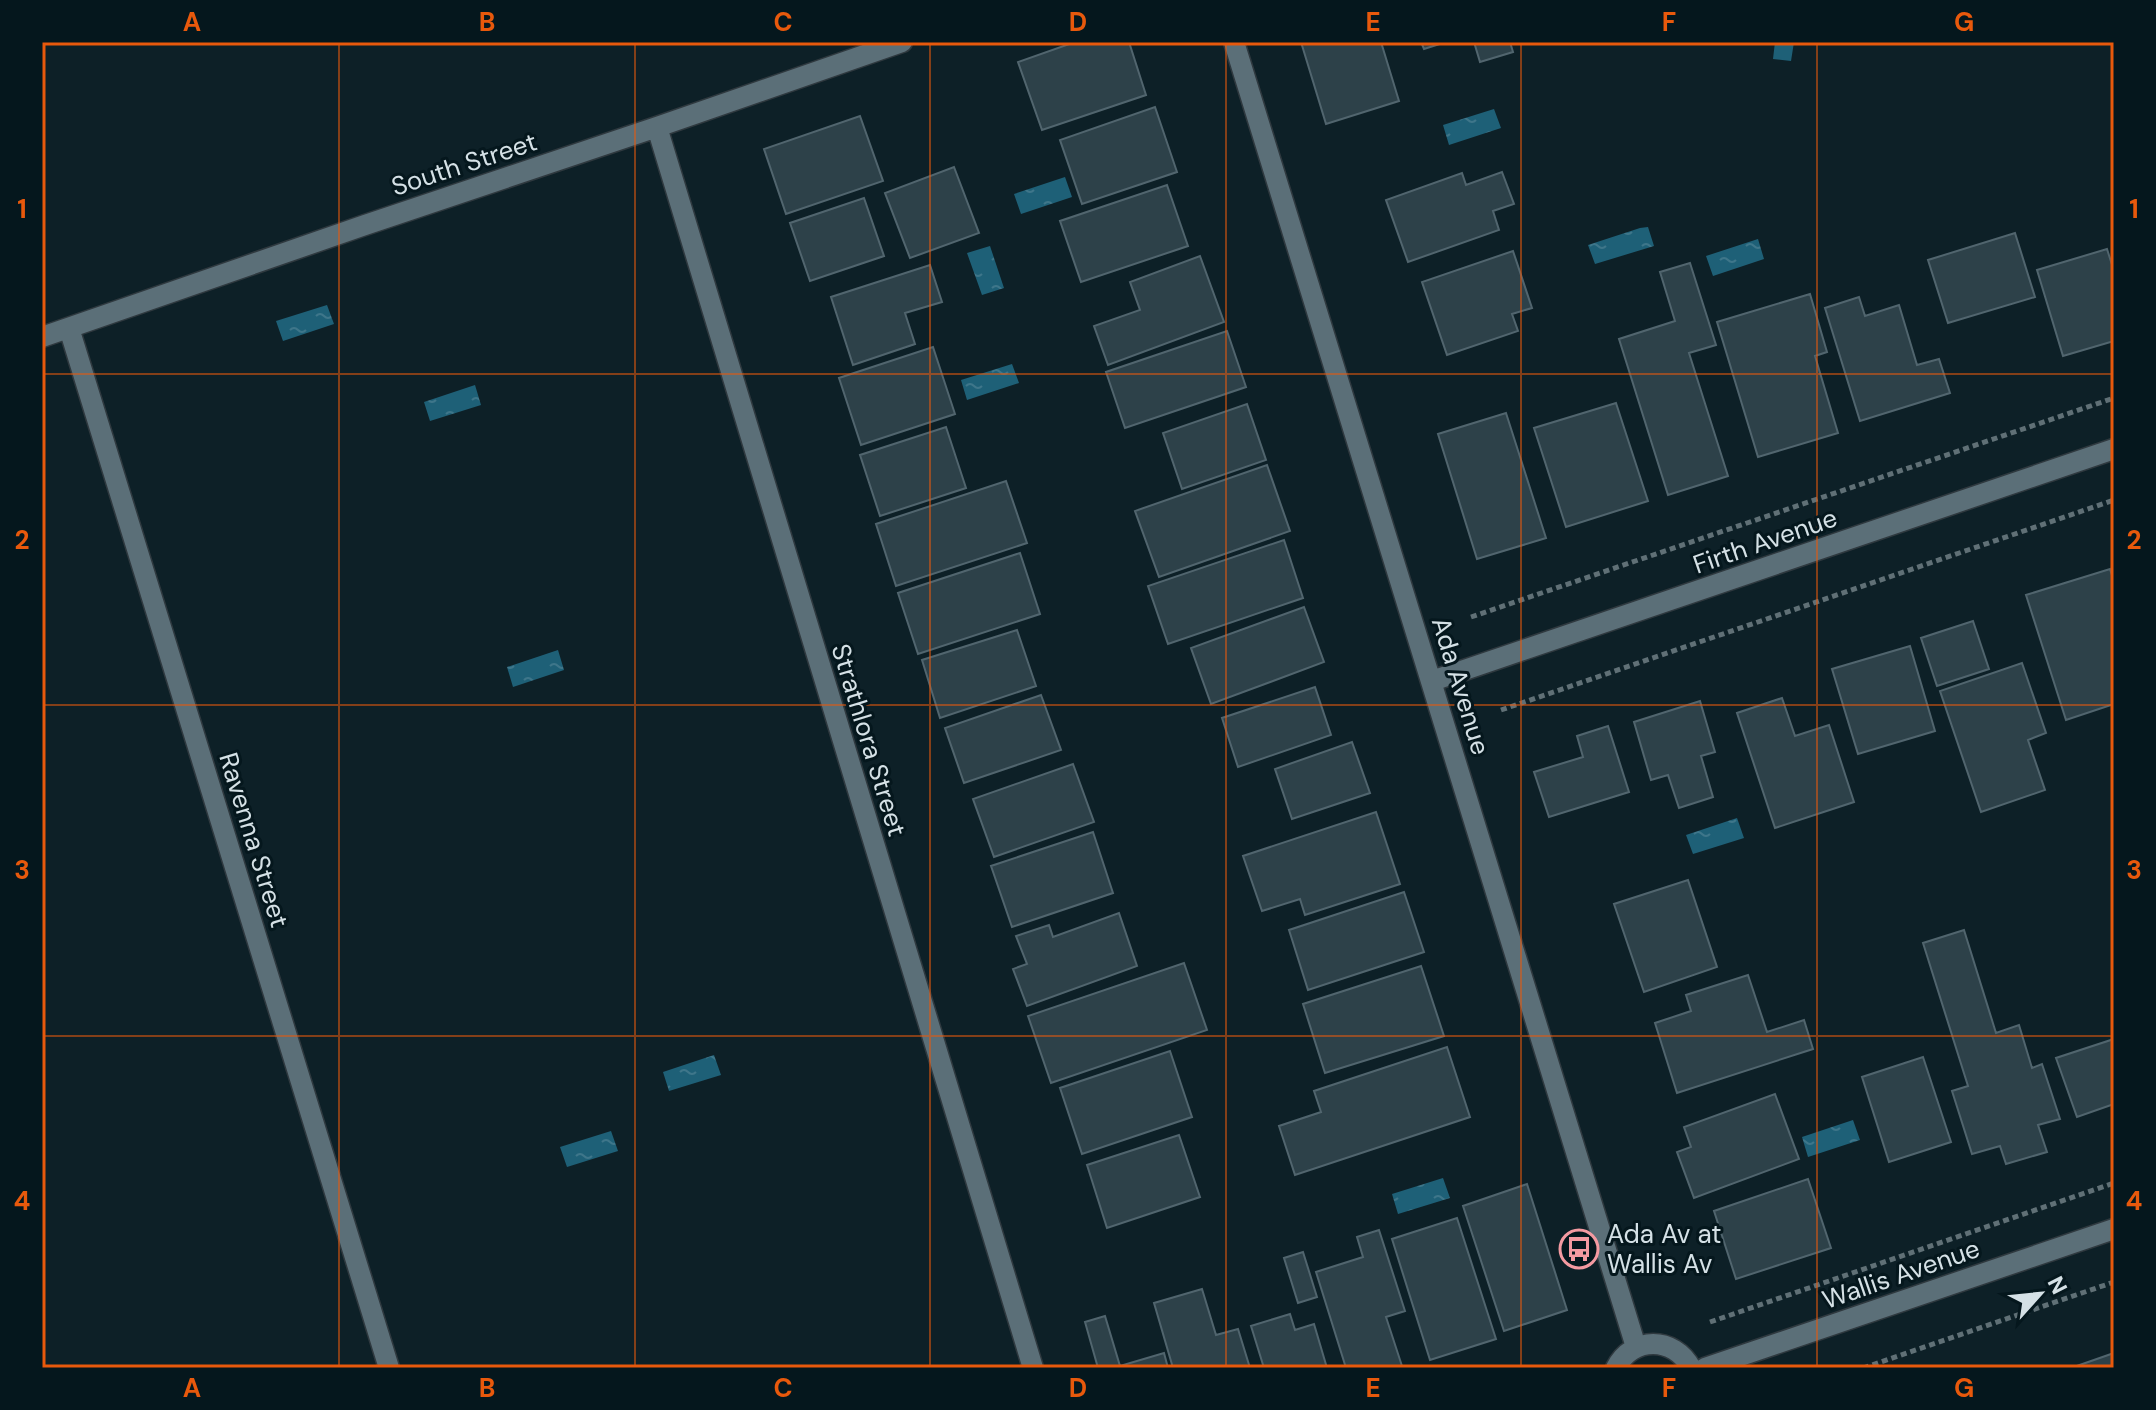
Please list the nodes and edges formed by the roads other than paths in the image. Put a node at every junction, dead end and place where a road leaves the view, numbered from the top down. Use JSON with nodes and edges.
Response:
{"nodes":[{"id":1,"x":902,"y":42,"type":"edge"},
{"id":2,"x":1234,"y":42,"type":"edge"},
{"id":3,"x":657,"y":127,"type":"junction"},
{"id":4,"x":69,"y":328,"type":"junction"},
{"id":5,"x":42,"y":337,"type":"edge"},
{"id":6,"x":2114,"y":449,"type":"edge"},
{"id":7,"x":1432,"y":681,"type":"junction"},
{"id":8,"x":2114,"y":1229,"type":"edge"},
{"id":9,"x":1636,"y":1347,"type":"junction"},
{"id":10,"x":389,"y":1368,"type":"edge"},
{"id":11,"x":1033,"y":1368,"type":"edge"},
{"id":12,"x":1616,"y":1368,"type":"edge"},
{"id":13,"x":1691,"y":1368,"type":"edge"},
{"id":14,"x":1705,"y":1368,"type":"edge"}],
"edges":[{"from":1,"to":3,"type":"street","name":"South Street"},
{"from":2,"to":7,"type":"street","name":"Ada Avenue"},
{"from":3,"to":4,"type":"street","name":"South Street"},
{"from":3,"to":11,"type":"street","name":"Strathlora Street"},
{"from":4,"to":5,"type":"street","name":"South Street"},
{"from":4,"to":10,"type":"street","name":"Ravenna Street"},
{"from":6,"to":7,"type":"street","name":"Firth Avenue"},
{"from":7,"to":9,"type":"street","name":"Ada Avenue"},
{"from":8,"to":14,"type":"street","name":"Wallis Avenue"},
{"from":9,"to":12,"type":"street"},
{"from":9,"to":13,"type":"street"}]}
